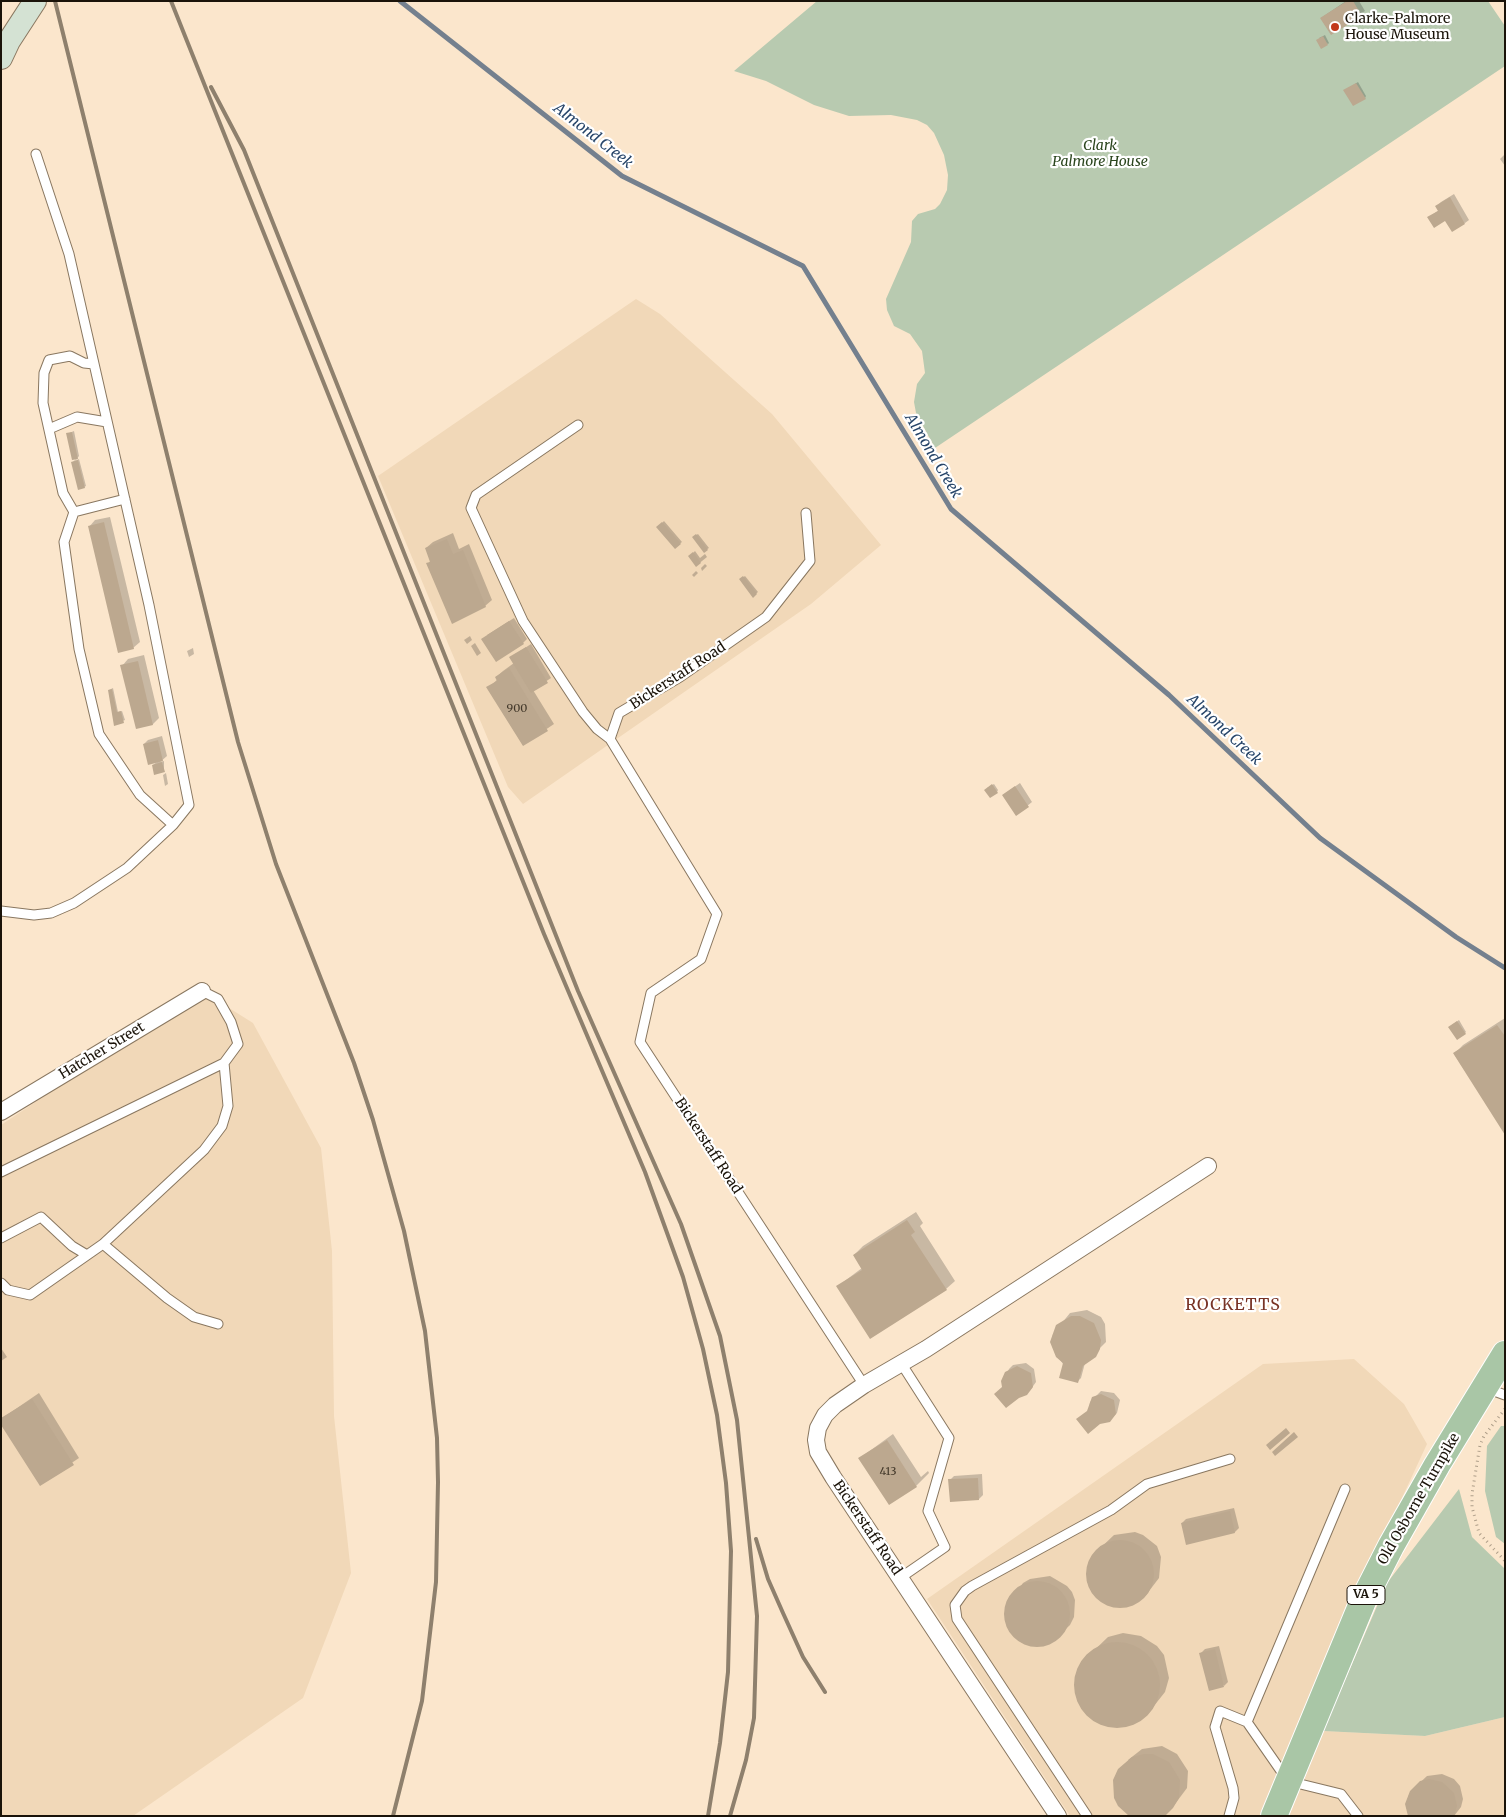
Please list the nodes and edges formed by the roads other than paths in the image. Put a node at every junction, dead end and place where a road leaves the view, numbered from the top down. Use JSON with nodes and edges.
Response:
{"nodes":[{"id":1,"x":37,"y":3,"type":"edge"},
{"id":2,"x":1,"y":58,"type":"edge"},
{"id":3,"x":36,"y":154,"type":"dead end"},
{"id":4,"x":94,"y":364,"type":"junction"},
{"id":5,"x":107,"y":422,"type":"junction"},
{"id":6,"x":578,"y":425,"type":"dead end"},
{"id":7,"x":49,"y":429,"type":"junction"},
{"id":8,"x":124,"y":499,"type":"junction"},
{"id":9,"x":74,"y":512,"type":"junction"},
{"id":10,"x":806,"y":513,"type":"dead end"},
{"id":11,"x":610,"y":739,"type":"junction"},
{"id":12,"x":173,"y":825,"type":"junction"},
{"id":13,"x":1,"y":911,"type":"edge"},
{"id":14,"x":202,"y":991,"type":"joint"},
{"id":15,"x":224,"y":1063,"type":"junction"},
{"id":16,"x":1,"y":1112,"type":"edge"},
{"id":17,"x":1208,"y":1166,"type":"dead end"},
{"id":18,"x":1,"y":1172,"type":"edge"},
{"id":19,"x":1,"y":1238,"type":"edge"},
{"id":20,"x":103,"y":1244,"type":"junction"},
{"id":21,"x":87,"y":1255,"type":"junction"},
{"id":22,"x":1,"y":1282,"type":"edge"},
{"id":23,"x":218,"y":1324,"type":"dead end"},
{"id":24,"x":1505,"y":1354,"type":"edge"},
{"id":25,"x":901,"y":1363,"type":"junction"},
{"id":26,"x":864,"y":1385,"type":"junction"},
{"id":27,"x":1495,"y":1391,"type":"edge"},
{"id":28,"x":1230,"y":1459,"type":"dead end"},
{"id":29,"x":1345,"y":1489,"type":"dead end"},
{"id":30,"x":900,"y":1578,"type":"junction"},
{"id":31,"x":1247,"y":1722,"type":"junction"},
{"id":32,"x":1288,"y":1780,"type":"junction"},
{"id":33,"x":1058,"y":1816,"type":"edge"},
{"id":34,"x":1087,"y":1816,"type":"edge"},
{"id":35,"x":1230,"y":1816,"type":"edge"},
{"id":36,"x":1274,"y":1816,"type":"edge"},
{"id":37,"x":1358,"y":1816,"type":"edge"}],
"edges":[{"from":1,"to":2,"type":"street"},
{"from":3,"to":4,"type":"lane"},
{"from":4,"to":5,"type":"lane"},
{"from":4,"to":7,"type":"lane"},
{"from":5,"to":7,"type":"lane"},
{"from":5,"to":8,"type":"lane"},
{"from":6,"to":11,"type":"lane"},
{"from":7,"to":9,"type":"lane"},
{"from":8,"to":9,"type":"lane"},
{"from":8,"to":12,"type":"lane"},
{"from":9,"to":12,"type":"lane"},
{"from":10,"to":11,"type":"lane","name":"Bickerstaff Road"},
{"from":11,"to":26,"type":"lane","name":"Bickerstaff Road"},
{"from":12,"to":13,"type":"lane"},
{"from":14,"to":15,"type":"lane"},
{"from":14,"to":16,"type":"street","name":"Hatcher Street"},
{"from":15,"to":18,"type":"lane"},
{"from":15,"to":20,"type":"lane"},
{"from":17,"to":25,"type":"street"},
{"from":19,"to":21,"type":"lane"},
{"from":20,"to":21,"type":"lane"},
{"from":20,"to":23,"type":"lane"},
{"from":21,"to":22,"type":"lane"},
{"from":24,"to":27,"type":"main road","name":"Old Osborne Turnpike","number":"VA 5"},
{"from":25,"to":26,"type":"street"},
{"from":25,"to":30,"type":"lane"},
{"from":26,"to":30,"type":"street","name":"Bickerstaff Road"},
{"from":27,"to":32,"type":"main road","name":"Old Osborne Turnpike","number":"VA 5"},
{"from":28,"to":34,"type":"lane"},
{"from":29,"to":31,"type":"lane"},
{"from":30,"to":33,"type":"street","name":"Bickerstaff Road"},
{"from":31,"to":32,"type":"lane"},
{"from":31,"to":35,"type":"lane"},
{"from":32,"to":36,"type":"main road","name":"Old Osborne Turnpike","number":"VA 5"},
{"from":32,"to":37,"type":"lane"}]}
